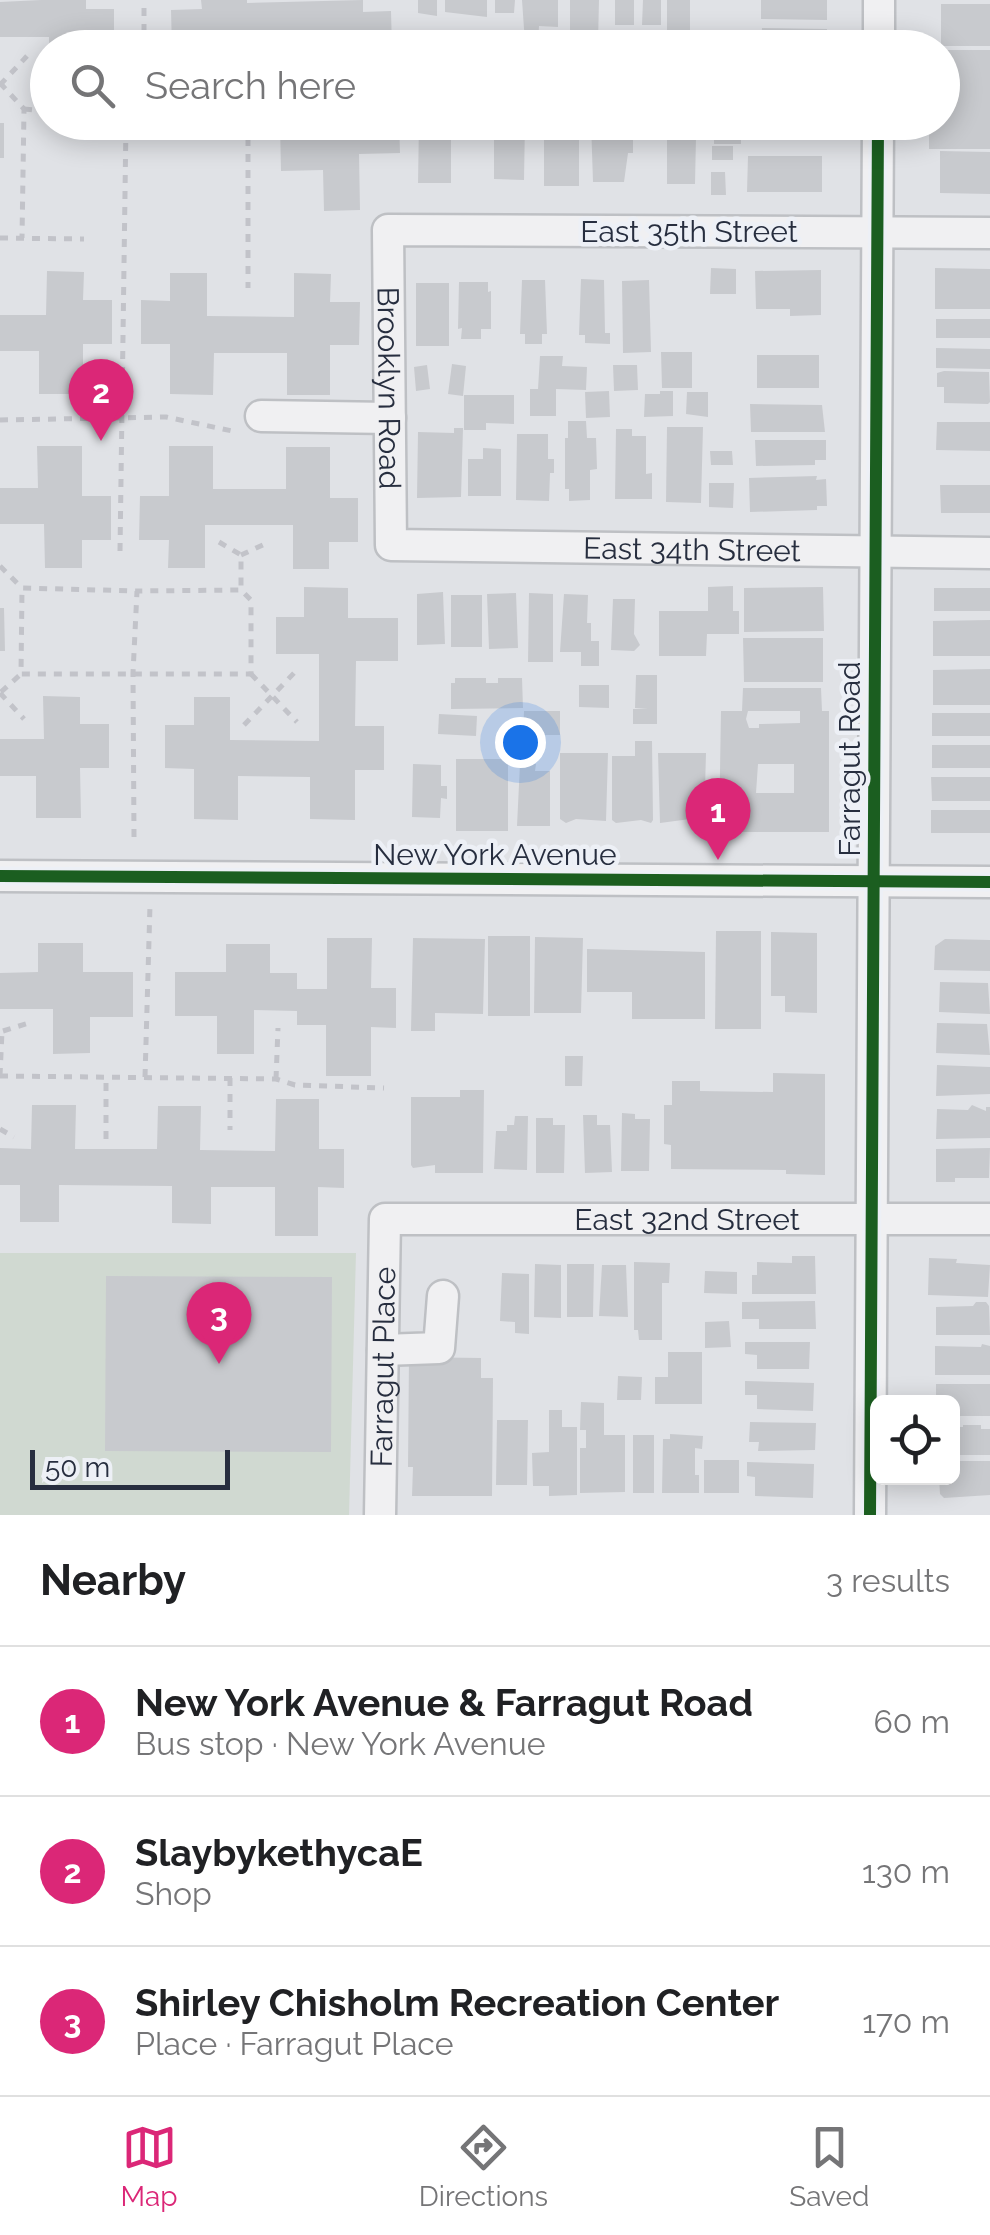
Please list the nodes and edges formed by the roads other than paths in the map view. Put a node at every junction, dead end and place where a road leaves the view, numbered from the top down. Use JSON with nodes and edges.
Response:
{"nodes":[{"id":1,"x":879,"y":0,"type":"edge"},
{"id":2,"x":878,"y":30,"type":"edge"},
{"id":3,"x":878,"y":140,"type":"edge"},
{"id":4,"x":388,"y":230,"type":"joint"},
{"id":5,"x":878,"y":232,"type":"junction"},
{"id":6,"x":990,"y":233,"type":"edge"},
{"id":7,"x":390,"y":418,"type":"junction"},
{"id":8,"x":253,"y":425,"type":"road end"},
{"id":9,"x":391,"y":544,"type":"joint"},
{"id":10,"x":876,"y":552,"type":"junction"},
{"id":11,"x":990,"y":553,"type":"edge"},
{"id":12,"x":0,"y":876,"type":"edge"},
{"id":13,"x":874,"y":881,"type":"junction"},
{"id":14,"x":990,"y":882,"type":"edge"},
{"id":15,"x":872,"y":1218,"type":"junction"},
{"id":16,"x":990,"y":1218,"type":"edge"},
{"id":17,"x":385,"y":1219,"type":"joint"},
{"id":18,"x":442,"y":1296,"type":"dead end"},
{"id":19,"x":383,"y":1350,"type":"junction"},
{"id":20,"x":380,"y":1515,"type":"edge"},
{"id":21,"x":870,"y":1515,"type":"edge"}],
"edges":[{"from":1,"to":2,"type":"street"},
{"from":3,"to":5,"type":"street","name":"Farragut Road"},
{"from":4,"to":5,"type":"street","name":"East 35th Street"},
{"from":4,"to":7,"type":"street","name":"Brooklyn Road"},
{"from":5,"to":6,"type":"street","name":"East 35th Street"},
{"from":5,"to":10,"type":"street","name":"Farragut Road"},
{"from":7,"to":8,"type":"street"},
{"from":7,"to":9,"type":"street","name":"Brooklyn Road"},
{"from":9,"to":10,"type":"street","name":"East 34th Street"},
{"from":10,"to":11,"type":"street","name":"East 34th Street"},
{"from":10,"to":13,"type":"street","name":"Farragut Road"},
{"from":12,"to":13,"type":"street","name":"New York Avenue"},
{"from":13,"to":14,"type":"street","name":"New York Avenue"},
{"from":13,"to":15,"type":"street","name":"Farragut Road"},
{"from":15,"to":16,"type":"street","name":"East 32nd Street"},
{"from":15,"to":17,"type":"street","name":"East 32nd Street"},
{"from":15,"to":21,"type":"street","name":"Farragut Road"},
{"from":17,"to":19,"type":"street","name":"Farragut Place"},
{"from":18,"to":19,"type":"street"},
{"from":19,"to":20,"type":"street","name":"Farragut Place"}]}
